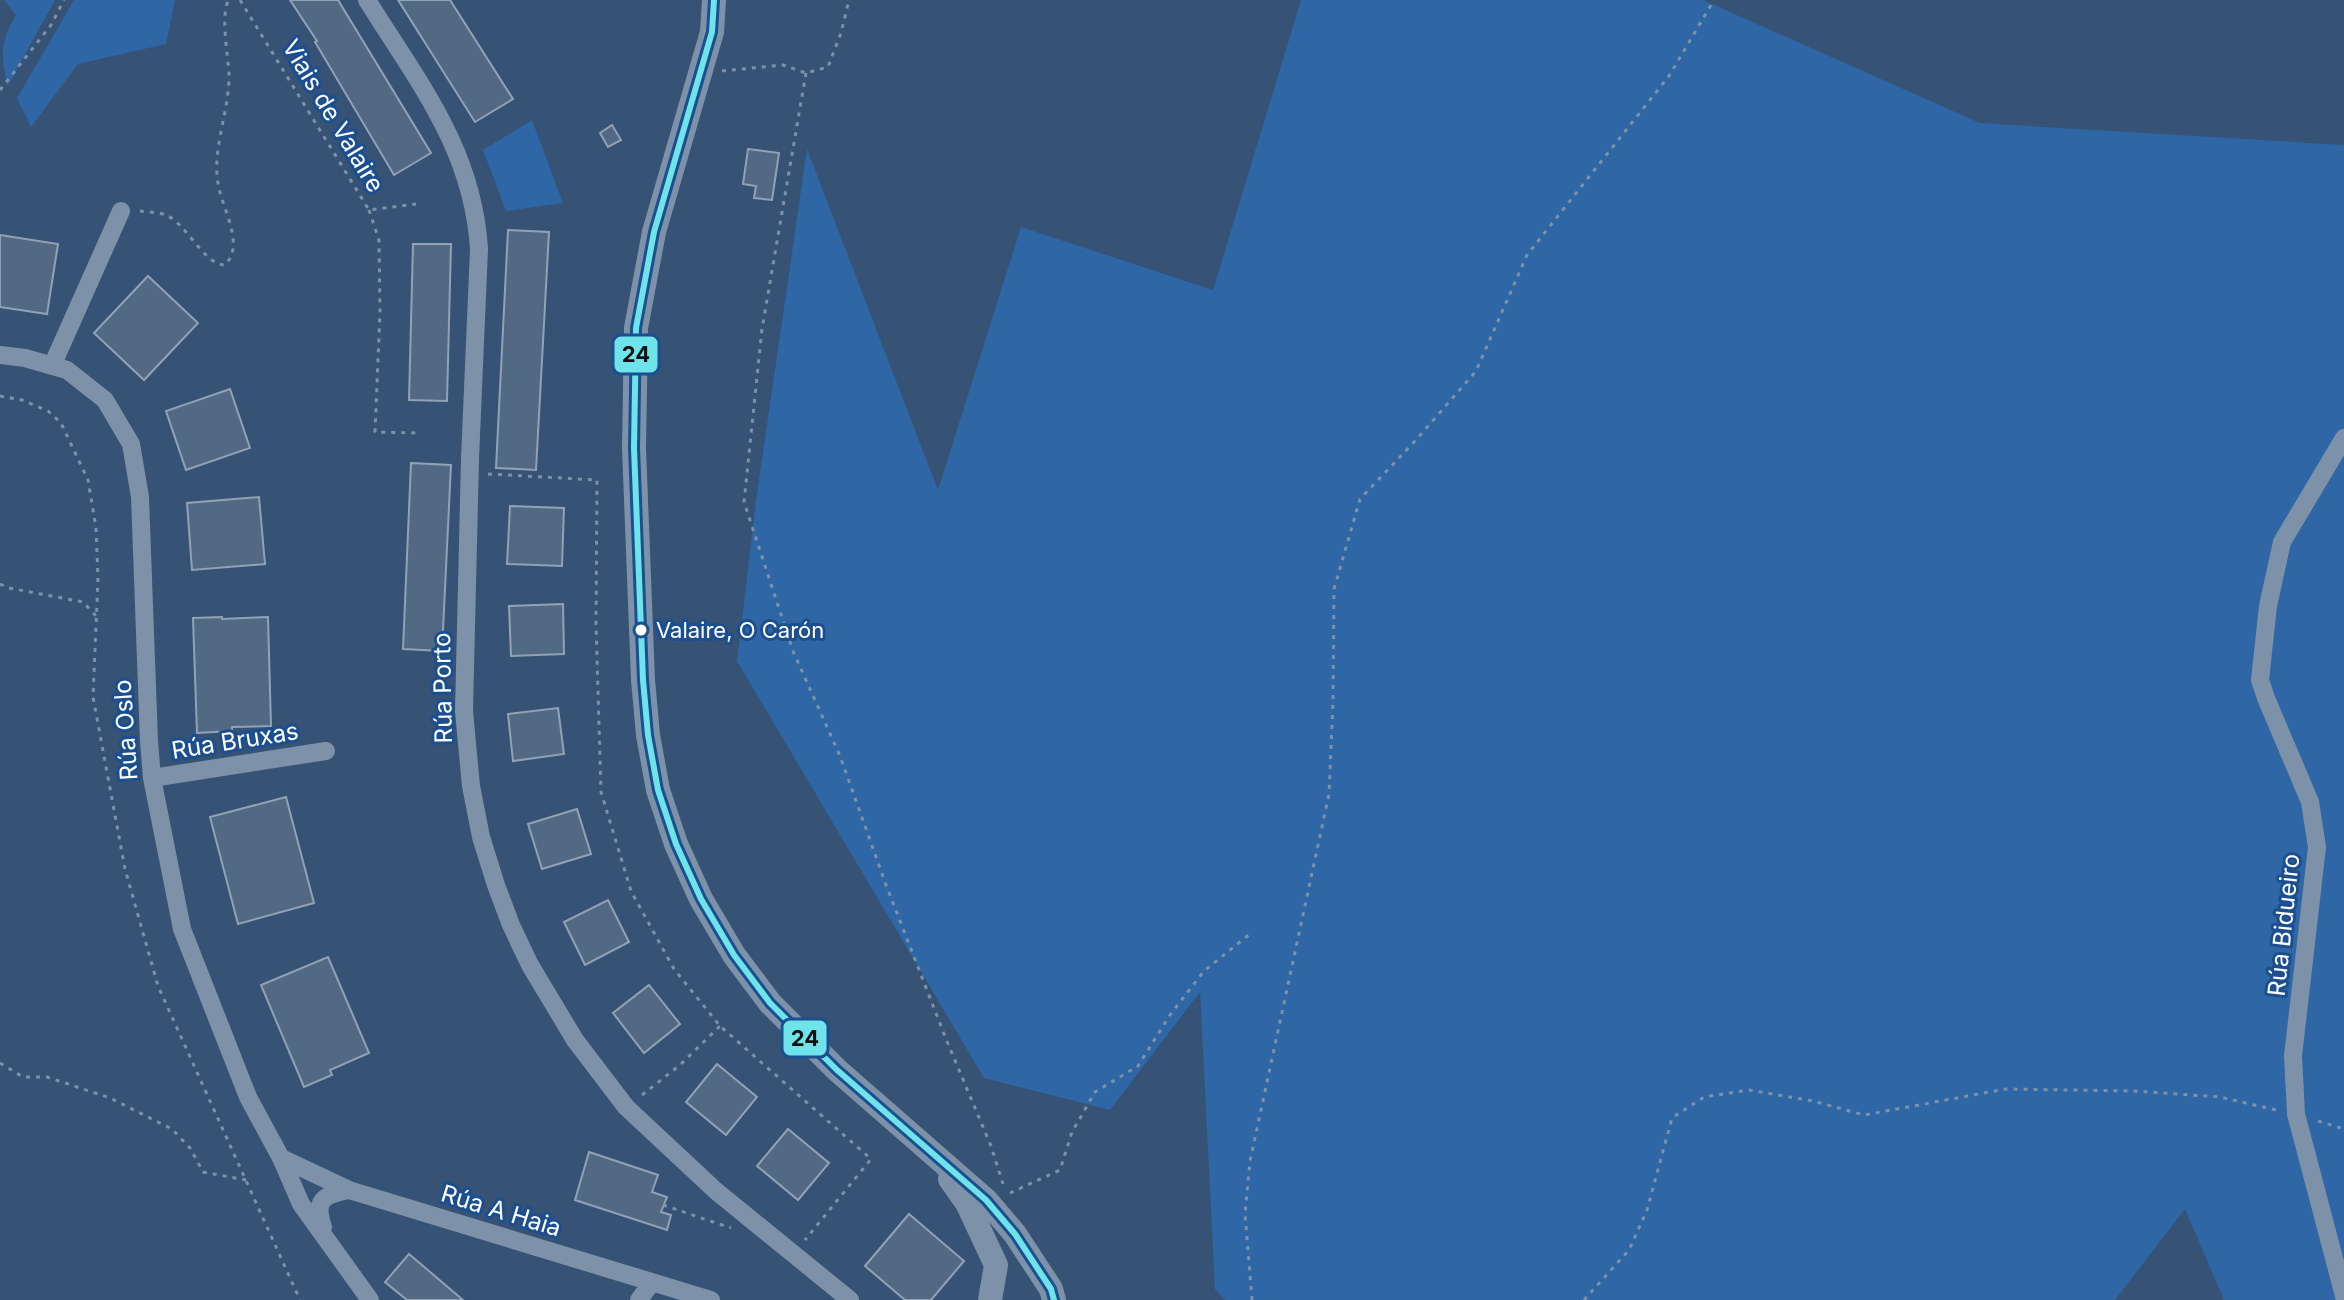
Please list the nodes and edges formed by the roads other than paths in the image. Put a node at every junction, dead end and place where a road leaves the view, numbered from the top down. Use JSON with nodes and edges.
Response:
{"nodes":[{"id":1,"x":367,"y":0,"type":"edge"},
{"id":2,"x":714,"y":0,"type":"edge"},
{"id":3,"x":121,"y":211,"type":"road end"},
{"id":4,"x":0,"y":355,"type":"edge"},
{"id":5,"x":52,"y":366,"type":"junction"},
{"id":6,"x":2344,"y":438,"type":"edge"},
{"id":7,"x":326,"y":751,"type":"dead end"},
{"id":8,"x":152,"y":778,"type":"junction"},
{"id":9,"x":933,"y":1155,"type":"junction"},
{"id":10,"x":281,"y":1158,"type":"junction"},
{"id":11,"x":349,"y":1190,"type":"junction"},
{"id":12,"x":330,"y":1245,"type":"junction"},
{"id":13,"x":820,"y":1276,"type":"junction"},
{"id":14,"x":652,"y":1282,"type":"junction"},
{"id":15,"x":2344,"y":1296,"type":"edge"},
{"id":16,"x":370,"y":1300,"type":"edge"},
{"id":17,"x":639,"y":1300,"type":"edge"},
{"id":18,"x":711,"y":1300,"type":"edge"},
{"id":19,"x":832,"y":1300,"type":"edge"},
{"id":20,"x":840,"y":1300,"type":"edge"},
{"id":21,"x":850,"y":1300,"type":"edge"},
{"id":22,"x":990,"y":1300,"type":"edge"},
{"id":23,"x":1054,"y":1300,"type":"edge"}],
"edges":[{"from":1,"to":13,"type":"street","name":"Rúa Porto"},
{"from":2,"to":9,"type":"street"},
{"from":3,"to":5,"type":"street"},
{"from":4,"to":5,"type":"street","name":"Rúa Oslo"},
{"from":5,"to":8,"type":"street","name":"Rúa Oslo"},
{"from":6,"to":15,"type":"street","name":"Rúa Bidueiro"},
{"from":7,"to":8,"type":"street","name":"Rúa Bruxas"},
{"from":8,"to":10,"type":"street","name":"Rúa Oslo"},
{"from":9,"to":22,"type":"street"},
{"from":9,"to":23,"type":"street"},
{"from":10,"to":11,"type":"street","name":"Rúa A Haia"},
{"from":10,"to":12,"type":"street","name":"Rúa Oslo"},
{"from":11,"to":12,"type":"street"},
{"from":11,"to":14,"type":"street","name":"Rúa A Haia"},
{"from":12,"to":16,"type":"street","name":"Rúa Oslo"},
{"from":13,"to":19,"type":"street","name":"Rúa Porto"},
{"from":13,"to":20,"type":"street","name":"Rúa Porto"},
{"from":13,"to":21,"type":"street","name":"Rúa Porto"},
{"from":14,"to":17,"type":"street"},
{"from":14,"to":18,"type":"street","name":"Rúa A Haia"}]}
